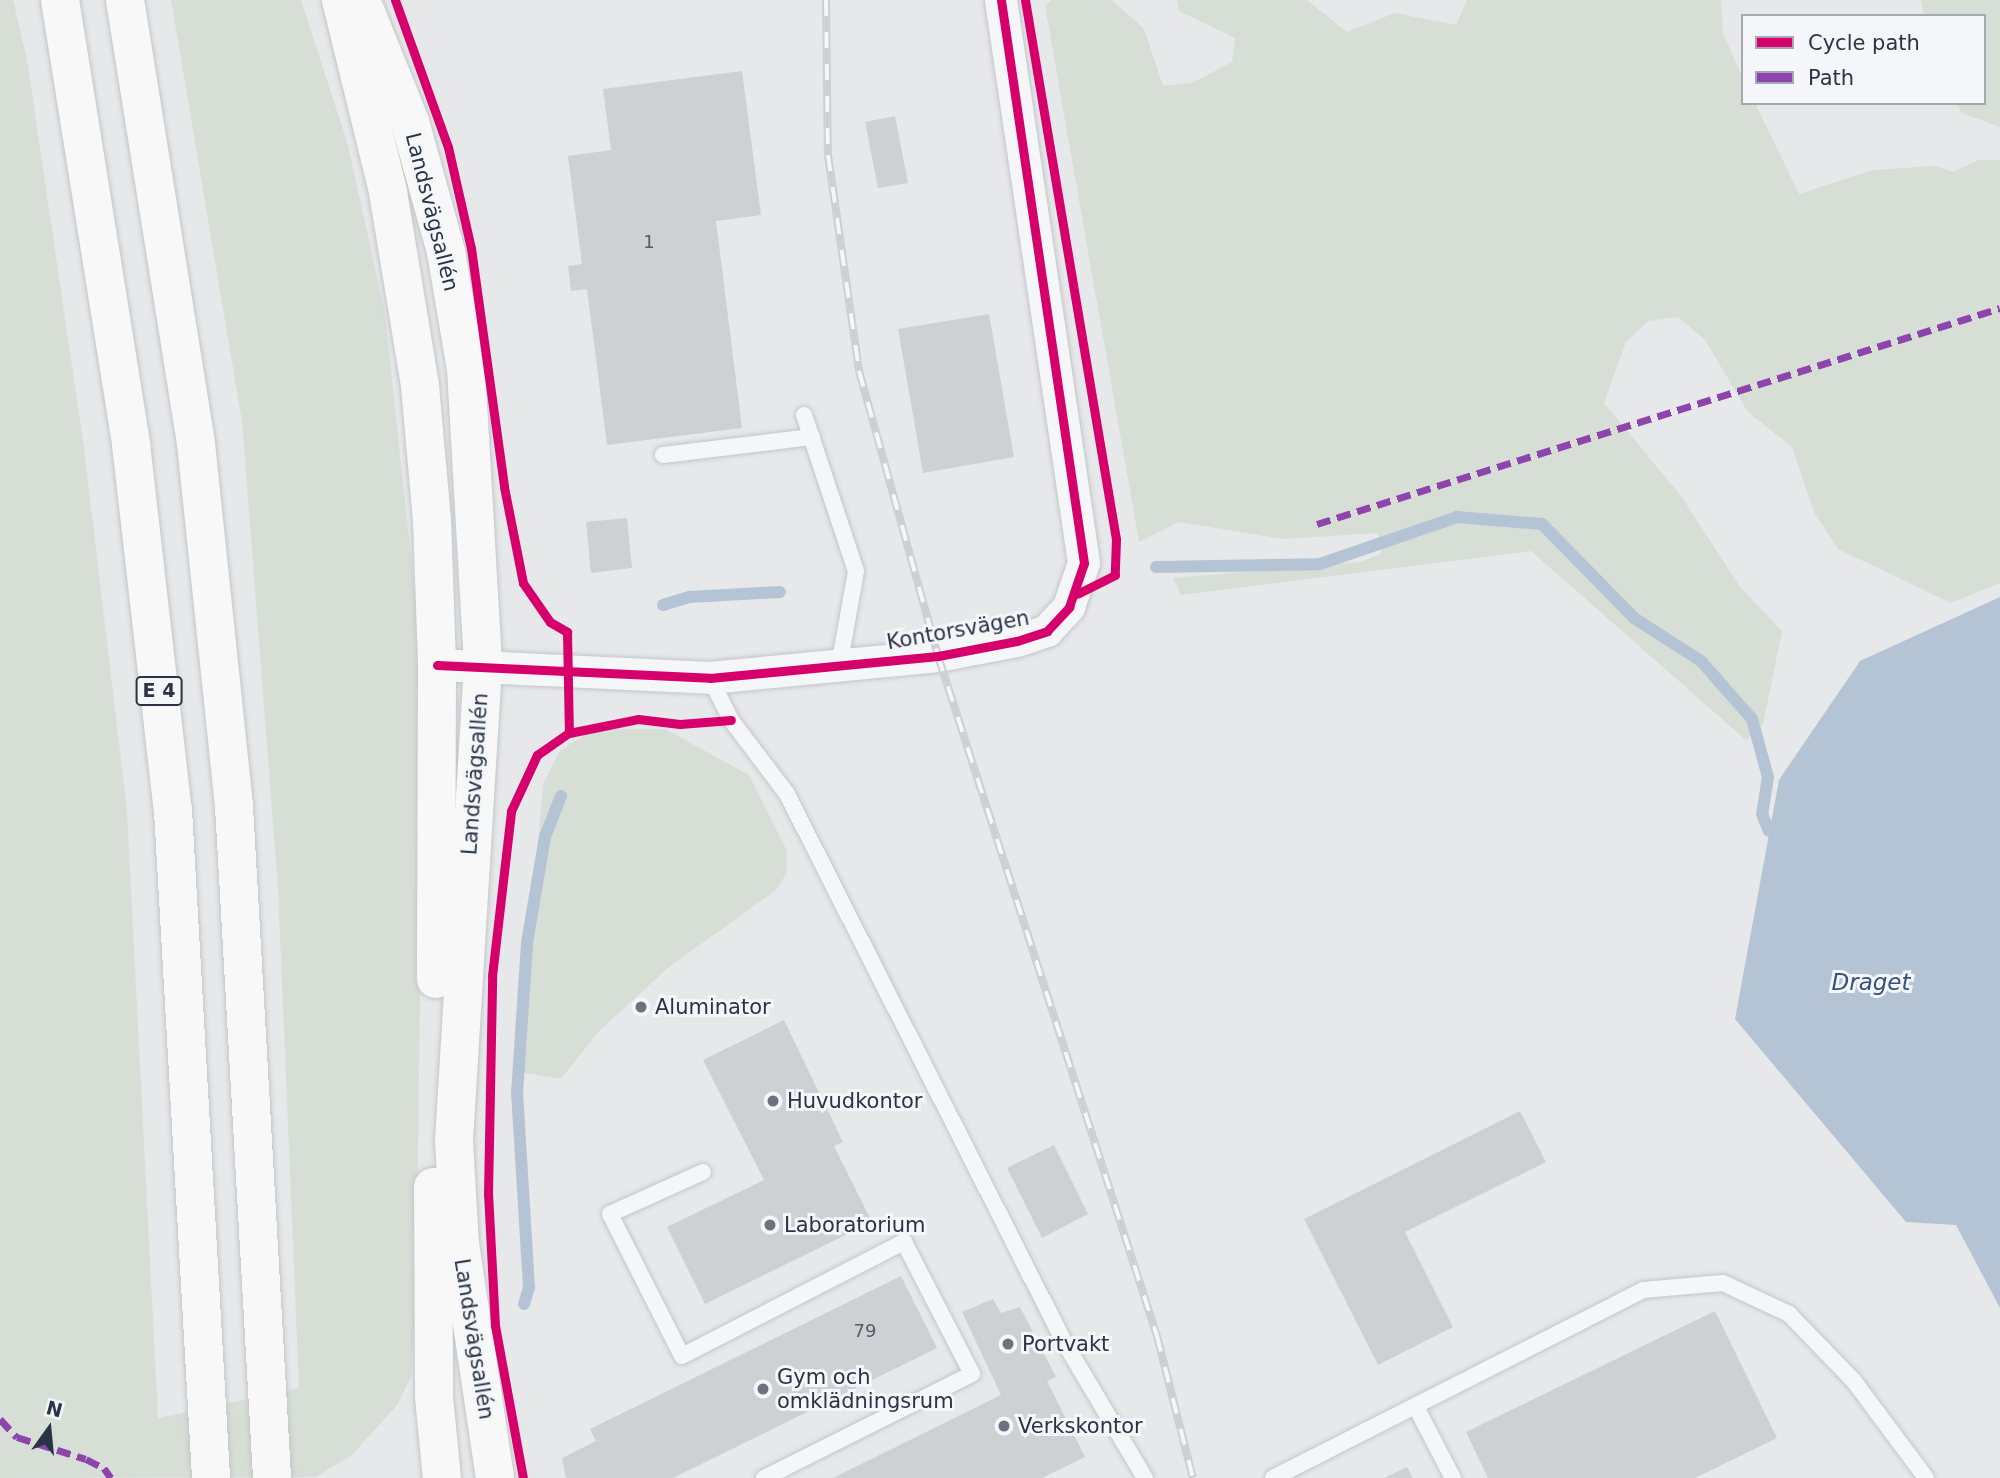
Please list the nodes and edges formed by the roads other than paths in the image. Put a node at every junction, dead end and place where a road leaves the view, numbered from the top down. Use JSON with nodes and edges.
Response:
{"nodes":[{"id":1,"x":61,"y":0,"type":"edge"},
{"id":2,"x":125,"y":0,"type":"edge"},
{"id":3,"x":341,"y":0,"type":"edge"},
{"id":4,"x":361,"y":0,"type":"edge"},
{"id":5,"x":1001,"y":0,"type":"edge"},
{"id":6,"x":804,"y":415,"type":"dead end"},
{"id":7,"x":812,"y":436,"type":"junction"},
{"id":8,"x":663,"y":455,"type":"dead end"},
{"id":9,"x":437,"y":665,"type":"junction"},
{"id":10,"x":483,"y":666,"type":"junction"},
{"id":11,"x":839,"y":666,"type":"junction"},
{"id":12,"x":710,"y":678,"type":"junction"},
{"id":13,"x":703,"y":1172,"type":"dead end"},
{"id":14,"x":1416,"y":1407,"type":"junction"},
{"id":15,"x":1136,"y":1476,"type":"edge"},
{"id":16,"x":211,"y":1478,"type":"edge"},
{"id":17,"x":272,"y":1478,"type":"edge"},
{"id":18,"x":442,"y":1478,"type":"edge"},
{"id":19,"x":495,"y":1478,"type":"edge"},
{"id":20,"x":764,"y":1478,"type":"edge"},
{"id":21,"x":1272,"y":1478,"type":"edge"},
{"id":22,"x":1453,"y":1478,"type":"edge"},
{"id":23,"x":1926,"y":1478,"type":"edge"}],
"edges":[{"from":1,"to":16,"type":"main road","number":"E 4"},
{"from":2,"to":17,"type":"main road"},
{"from":3,"to":9,"type":"main road","name":"Landsvägsallén"},
{"from":4,"to":10,"type":"main road","name":"Landsvägsallén"},
{"from":5,"to":11,"type":"street","name":"Kontorsvägen"},
{"from":6,"to":7,"type":"lane"},
{"from":7,"to":8,"type":"lane"},
{"from":7,"to":11,"type":"lane"},
{"from":9,"to":10,"type":"street","name":"Kontorsvägen"},
{"from":9,"to":18,"type":"main road","name":"Landsvägsallén"},
{"from":10,"to":12,"type":"street","name":"Kontorsvägen"},
{"from":10,"to":19,"type":"main road","name":"Landsvägsallén"},
{"from":11,"to":12,"type":"street","name":"Kontorsvägen"},
{"from":12,"to":15,"type":"lane"},
{"from":13,"to":20,"type":"lane"},
{"from":14,"to":21,"type":"lane"},
{"from":14,"to":22,"type":"lane"},
{"from":14,"to":23,"type":"lane"}]}
